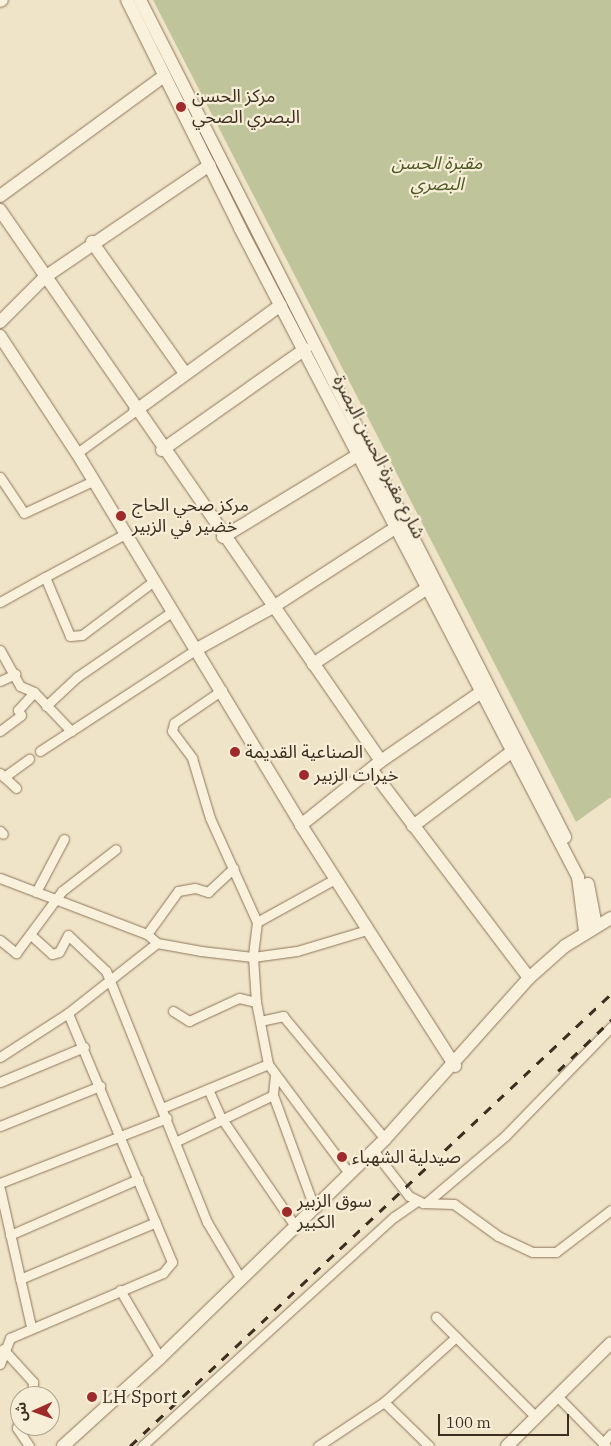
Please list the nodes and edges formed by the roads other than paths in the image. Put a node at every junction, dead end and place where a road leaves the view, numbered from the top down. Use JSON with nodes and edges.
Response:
{"nodes":[{"id":1,"x":127,"y":0,"type":"edge"},
{"id":2,"x":140,"y":0,"type":"edge"},
{"id":3,"x":164,"y":76,"type":"junction"},
{"id":4,"x":210,"y":165,"type":"junction"},
{"id":5,"x":0,"y":196,"type":"edge"},
{"id":6,"x":0,"y":210,"type":"edge"},
{"id":7,"x":253,"y":220,"type":"junction"},
{"id":8,"x":240,"y":228,"type":"junction"},
{"id":9,"x":92,"y":242,"type":"junction"},
{"id":10,"x":45,"y":277,"type":"junction"},
{"id":11,"x":281,"y":305,"type":"junction"},
{"id":12,"x":0,"y":322,"type":"edge"},
{"id":13,"x":0,"y":336,"type":"edge"},
{"id":14,"x":305,"y":350,"type":"junction"},
{"id":15,"x":184,"y":372,"type":"junction"},
{"id":16,"x":341,"y":406,"type":"junction"},
{"id":17,"x":135,"y":411,"type":"junction"},
{"id":18,"x":162,"y":450,"type":"junction"},
{"id":19,"x":78,"y":453,"type":"junction"},
{"id":20,"x":358,"y":455,"type":"junction"},
{"id":21,"x":0,"y":478,"type":"edge"},
{"id":22,"x":93,"y":481,"type":"junction"},
{"id":23,"x":395,"y":528,"type":"junction"},
{"id":24,"x":125,"y":534,"type":"junction"},
{"id":25,"x":223,"y":537,"type":"junction"},
{"id":26,"x":45,"y":577,"type":"junction"},
{"id":27,"x":154,"y":581,"type":"junction"},
{"id":28,"x":426,"y":589,"type":"junction"},
{"id":29,"x":1,"y":598,"type":"edge"},
{"id":30,"x":273,"y":607,"type":"junction"},
{"id":31,"x":173,"y":611,"type":"junction"},
{"id":32,"x":197,"y":649,"type":"junction"},
{"id":33,"x":0,"y":650,"type":"edge"},
{"id":34,"x":313,"y":664,"type":"junction"},
{"id":35,"x":15,"y":674,"type":"junction"},
{"id":36,"x":0,"y":681,"type":"edge"},
{"id":37,"x":222,"y":690,"type":"junction"},
{"id":38,"x":34,"y":692,"type":"junction"},
{"id":39,"x":480,"y":693,"type":"junction"},
{"id":40,"x":46,"y":706,"type":"junction"},
{"id":41,"x":71,"y":731,"type":"junction"},
{"id":42,"x":0,"y":732,"type":"edge"},
{"id":43,"x":40,"y":751,"type":"dead end"},
{"id":44,"x":510,"y":753,"type":"junction"},
{"id":45,"x":30,"y":759,"type":"dead end"},
{"id":46,"x":376,"y":765,"type":"junction"},
{"id":47,"x":2,"y":775,"type":"edge"},
{"id":48,"x":16,"y":788,"type":"dead end"},
{"id":49,"x":301,"y":825,"type":"junction"},
{"id":50,"x":413,"y":826,"type":"junction"},
{"id":51,"x":64,"y":839,"type":"dead end"},
{"id":52,"x":116,"y":849,"type":"dead end"},
{"id":53,"x":234,"y":868,"type":"junction"},
{"id":54,"x":0,"y":878,"type":"edge"},
{"id":55,"x":335,"y":879,"type":"junction"},
{"id":56,"x":36,"y":892,"type":"junction"},
{"id":57,"x":57,"y":900,"type":"junction"},
{"id":58,"x":611,"y":918,"type":"edge"},
{"id":59,"x":257,"y":922,"type":"junction"},
{"id":60,"x":596,"y":926,"type":"junction"},
{"id":61,"x":367,"y":930,"type":"junction"},
{"id":62,"x":585,"y":932,"type":"junction"},
{"id":63,"x":147,"y":934,"type":"junction"},
{"id":64,"x":32,"y":936,"type":"junction"},
{"id":65,"x":0,"y":940,"type":"edge"},
{"id":66,"x":158,"y":943,"type":"junction"},
{"id":67,"x":253,"y":957,"type":"junction"},
{"id":68,"x":529,"y":978,"type":"junction"},
{"id":69,"x":108,"y":983,"type":"junction"},
{"id":70,"x":256,"y":1002,"type":"junction"},
{"id":71,"x":173,"y":1011,"type":"dead end"},
{"id":72,"x":68,"y":1013,"type":"junction"},
{"id":73,"x":260,"y":1021,"type":"junction"},
{"id":74,"x":611,"y":1027,"type":"edge"},
{"id":75,"x":84,"y":1047,"type":"junction"},
{"id":76,"x":0,"y":1057,"type":"edge"},
{"id":77,"x":268,"y":1064,"type":"junction"},
{"id":78,"x":455,"y":1066,"type":"junction"},
{"id":79,"x":276,"y":1075,"type":"junction"},
{"id":80,"x":0,"y":1082,"type":"edge"},
{"id":81,"x":100,"y":1086,"type":"junction"},
{"id":82,"x":208,"y":1089,"type":"junction"},
{"id":83,"x":273,"y":1095,"type":"junction"},
{"id":84,"x":162,"y":1108,"type":"junction"},
{"id":85,"x":220,"y":1116,"type":"junction"},
{"id":86,"x":167,"y":1118,"type":"junction"},
{"id":87,"x":0,"y":1126,"type":"edge"},
{"id":88,"x":120,"y":1136,"type":"junction"},
{"id":89,"x":385,"y":1139,"type":"junction"},
{"id":90,"x":176,"y":1141,"type":"junction"},
{"id":91,"x":373,"y":1150,"type":"junction"},
{"id":92,"x":349,"y":1173,"type":"junction"},
{"id":93,"x":138,"y":1179,"type":"junction"},
{"id":94,"x":0,"y":1183,"type":"edge"},
{"id":95,"x":0,"y":1189,"type":"edge"},
{"id":96,"x":422,"y":1202,"type":"junction"},
{"id":97,"x":314,"y":1207,"type":"junction"},
{"id":98,"x":611,"y":1210,"type":"edge"},
{"id":99,"x":156,"y":1222,"type":"junction"},
{"id":100,"x":295,"y":1226,"type":"junction"},
{"id":101,"x":10,"y":1234,"type":"junction"},
{"id":102,"x":20,"y":1279,"type":"junction"},
{"id":103,"x":241,"y":1279,"type":"junction"},
{"id":104,"x":120,"y":1290,"type":"junction"},
{"id":105,"x":436,"y":1317,"type":"dead end"},
{"id":106,"x":31,"y":1328,"type":"junction"},
{"id":107,"x":456,"y":1337,"type":"junction"},
{"id":108,"x":611,"y":1342,"type":"edge"},
{"id":109,"x":3,"y":1349,"type":"junction"},
{"id":110,"x":160,"y":1358,"type":"junction"},
{"id":111,"x":0,"y":1364,"type":"edge"},
{"id":112,"x":33,"y":1386,"type":"edge"},
{"id":113,"x":557,"y":1396,"type":"junction"},
{"id":114,"x":384,"y":1402,"type":"junction"},
{"id":115,"x":536,"y":1417,"type":"junction"},
{"id":116,"x":611,"y":1434,"type":"edge"},
{"id":117,"x":604,"y":1444,"type":"edge"},
{"id":118,"x":63,"y":1446,"type":"edge"},
{"id":119,"x":142,"y":1446,"type":"edge"},
{"id":120,"x":318,"y":1446,"type":"edge"},
{"id":121,"x":429,"y":1446,"type":"edge"},
{"id":122,"x":509,"y":1446,"type":"edge"}],
"edges":[{"from":1,"to":3,"type":"street","name":"شارع مقبرة الحسن البصرة"},
{"from":2,"to":7,"type":"street","name":"شارع مقبرة الحسن البصرة"},
{"from":3,"to":4,"type":"street","name":"شارع مقبرة الحسن البصرة"},
{"from":3,"to":5,"type":"street"},
{"from":4,"to":8,"type":"street","name":"شارع مقبرة الحسن البصرة"},
{"from":4,"to":9,"type":"street"},
{"from":6,"to":10,"type":"street"},
{"from":7,"to":8,"type":"street"},
{"from":7,"to":16,"type":"street","name":"شارع مقبرة الحسن البصرة"},
{"from":8,"to":11,"type":"street","name":"شارع مقبرة الحسن البصرة"},
{"from":9,"to":10,"type":"street"},
{"from":9,"to":15,"type":"street"},
{"from":10,"to":12,"type":"street"},
{"from":10,"to":17,"type":"street"},
{"from":11,"to":14,"type":"street","name":"شارع مقبرة الحسن البصرة"},
{"from":11,"to":15,"type":"street"},
{"from":13,"to":19,"type":"street"},
{"from":14,"to":16,"type":"street","name":"شارع مقبرة الحسن البصرة"},
{"from":14,"to":18,"type":"street"},
{"from":15,"to":17,"type":"street"},
{"from":16,"to":20,"type":"street","name":"شارع مقبرة الحسن البصرة"},
{"from":16,"to":60,"type":"street","name":"شارع مقبرة الحسن البصرة"},
{"from":17,"to":18,"type":"street"},
{"from":17,"to":19,"type":"street"},
{"from":18,"to":25,"type":"street"},
{"from":19,"to":22,"type":"street"},
{"from":20,"to":23,"type":"street","name":"شارع مقبرة الحسن البصرة"},
{"from":20,"to":25,"type":"street"},
{"from":21,"to":22,"type":"street"},
{"from":22,"to":24,"type":"street"},
{"from":23,"to":28,"type":"street","name":"شارع مقبرة الحسن البصرة"},
{"from":23,"to":30,"type":"street"},
{"from":24,"to":26,"type":"street"},
{"from":24,"to":27,"type":"street"},
{"from":25,"to":30,"type":"street"},
{"from":26,"to":27,"type":"street"},
{"from":26,"to":29,"type":"street"},
{"from":27,"to":31,"type":"street"},
{"from":28,"to":34,"type":"street"},
{"from":28,"to":39,"type":"street","name":"شارع مقبرة الحسن البصرة"},
{"from":30,"to":32,"type":"street"},
{"from":30,"to":34,"type":"street"},
{"from":31,"to":32,"type":"street"},
{"from":31,"to":40,"type":"street"},
{"from":32,"to":37,"type":"street"},
{"from":32,"to":41,"type":"street"},
{"from":33,"to":35,"type":"street"},
{"from":34,"to":46,"type":"street"},
{"from":35,"to":36,"type":"street"},
{"from":35,"to":38,"type":"street"},
{"from":37,"to":49,"type":"street"},
{"from":37,"to":53,"type":"street"},
{"from":38,"to":40,"type":"street"},
{"from":38,"to":42,"type":"street"},
{"from":39,"to":44,"type":"street","name":"شارع مقبرة الحسن البصرة"},
{"from":39,"to":46,"type":"street"},
{"from":40,"to":41,"type":"street"},
{"from":41,"to":43,"type":"street"},
{"from":44,"to":50,"type":"street"},
{"from":44,"to":62,"type":"street","name":"شارع مقبرة الحسن البصرة"},
{"from":45,"to":47,"type":"street"},
{"from":46,"to":49,"type":"street"},
{"from":46,"to":50,"type":"street"},
{"from":47,"to":48,"type":"street"},
{"from":49,"to":55,"type":"street"},
{"from":50,"to":68,"type":"street"},
{"from":51,"to":56,"type":"street"},
{"from":52,"to":57,"type":"street"},
{"from":53,"to":59,"type":"street"},
{"from":53,"to":63,"type":"street"},
{"from":54,"to":56,"type":"street"},
{"from":55,"to":59,"type":"street"},
{"from":55,"to":61,"type":"street"},
{"from":56,"to":57,"type":"street"},
{"from":57,"to":63,"type":"street"},
{"from":57,"to":64,"type":"street"},
{"from":58,"to":60,"type":"street"},
{"from":59,"to":67,"type":"street"},
{"from":60,"to":62,"type":"street"},
{"from":61,"to":67,"type":"street"},
{"from":61,"to":78,"type":"street"},
{"from":62,"to":68,"type":"street"},
{"from":63,"to":66,"type":"street"},
{"from":64,"to":65,"type":"street"},
{"from":64,"to":69,"type":"street"},
{"from":66,"to":67,"type":"street"},
{"from":66,"to":69,"type":"street"},
{"from":67,"to":70,"type":"street"},
{"from":68,"to":78,"type":"street"},
{"from":69,"to":72,"type":"street"},
{"from":69,"to":84,"type":"street"},
{"from":70,"to":71,"type":"street"},
{"from":70,"to":73,"type":"street"},
{"from":72,"to":75,"type":"street"},
{"from":72,"to":76,"type":"street"},
{"from":73,"to":77,"type":"street"},
{"from":73,"to":89,"type":"street"},
{"from":74,"to":96,"type":"street"},
{"from":75,"to":80,"type":"street"},
{"from":75,"to":81,"type":"street"},
{"from":77,"to":79,"type":"street"},
{"from":77,"to":82,"type":"street"},
{"from":78,"to":89,"type":"street"},
{"from":79,"to":83,"type":"street"},
{"from":79,"to":92,"type":"street"},
{"from":81,"to":87,"type":"street"},
{"from":81,"to":88,"type":"street"},
{"from":82,"to":84,"type":"street"},
{"from":82,"to":85,"type":"street"},
{"from":83,"to":85,"type":"street"},
{"from":83,"to":97,"type":"street"},
{"from":84,"to":86,"type":"street"},
{"from":85,"to":90,"type":"street"},
{"from":85,"to":100,"type":"street"},
{"from":86,"to":88,"type":"street"},
{"from":86,"to":90,"type":"street"},
{"from":88,"to":93,"type":"street"},
{"from":88,"to":94,"type":"street"},
{"from":89,"to":91,"type":"street"},
{"from":90,"to":103,"type":"street"},
{"from":91,"to":92,"type":"street"},
{"from":91,"to":96,"type":"street"},
{"from":92,"to":97,"type":"street"},
{"from":93,"to":99,"type":"street"},
{"from":93,"to":101,"type":"street"},
{"from":95,"to":101,"type":"street"},
{"from":96,"to":98,"type":"street"},
{"from":96,"to":119,"type":"street"},
{"from":97,"to":100,"type":"street"},
{"from":99,"to":102,"type":"street"},
{"from":99,"to":104,"type":"street"},
{"from":100,"to":103,"type":"street"},
{"from":101,"to":102,"type":"street"},
{"from":102,"to":106,"type":"street"},
{"from":103,"to":110,"type":"street"},
{"from":104,"to":106,"type":"street"},
{"from":104,"to":110,"type":"street"},
{"from":105,"to":107,"type":"street"},
{"from":106,"to":109,"type":"street"},
{"from":107,"to":114,"type":"street"},
{"from":107,"to":115,"type":"street"},
{"from":108,"to":113,"type":"street"},
{"from":109,"to":111,"type":"street"},
{"from":109,"to":112,"type":"street"},
{"from":110,"to":118,"type":"street"},
{"from":113,"to":115,"type":"street"},
{"from":113,"to":117,"type":"street"},
{"from":114,"to":120,"type":"street"},
{"from":114,"to":121,"type":"street"},
{"from":115,"to":122,"type":"street"},
{"from":116,"to":117,"type":"street"}]}
